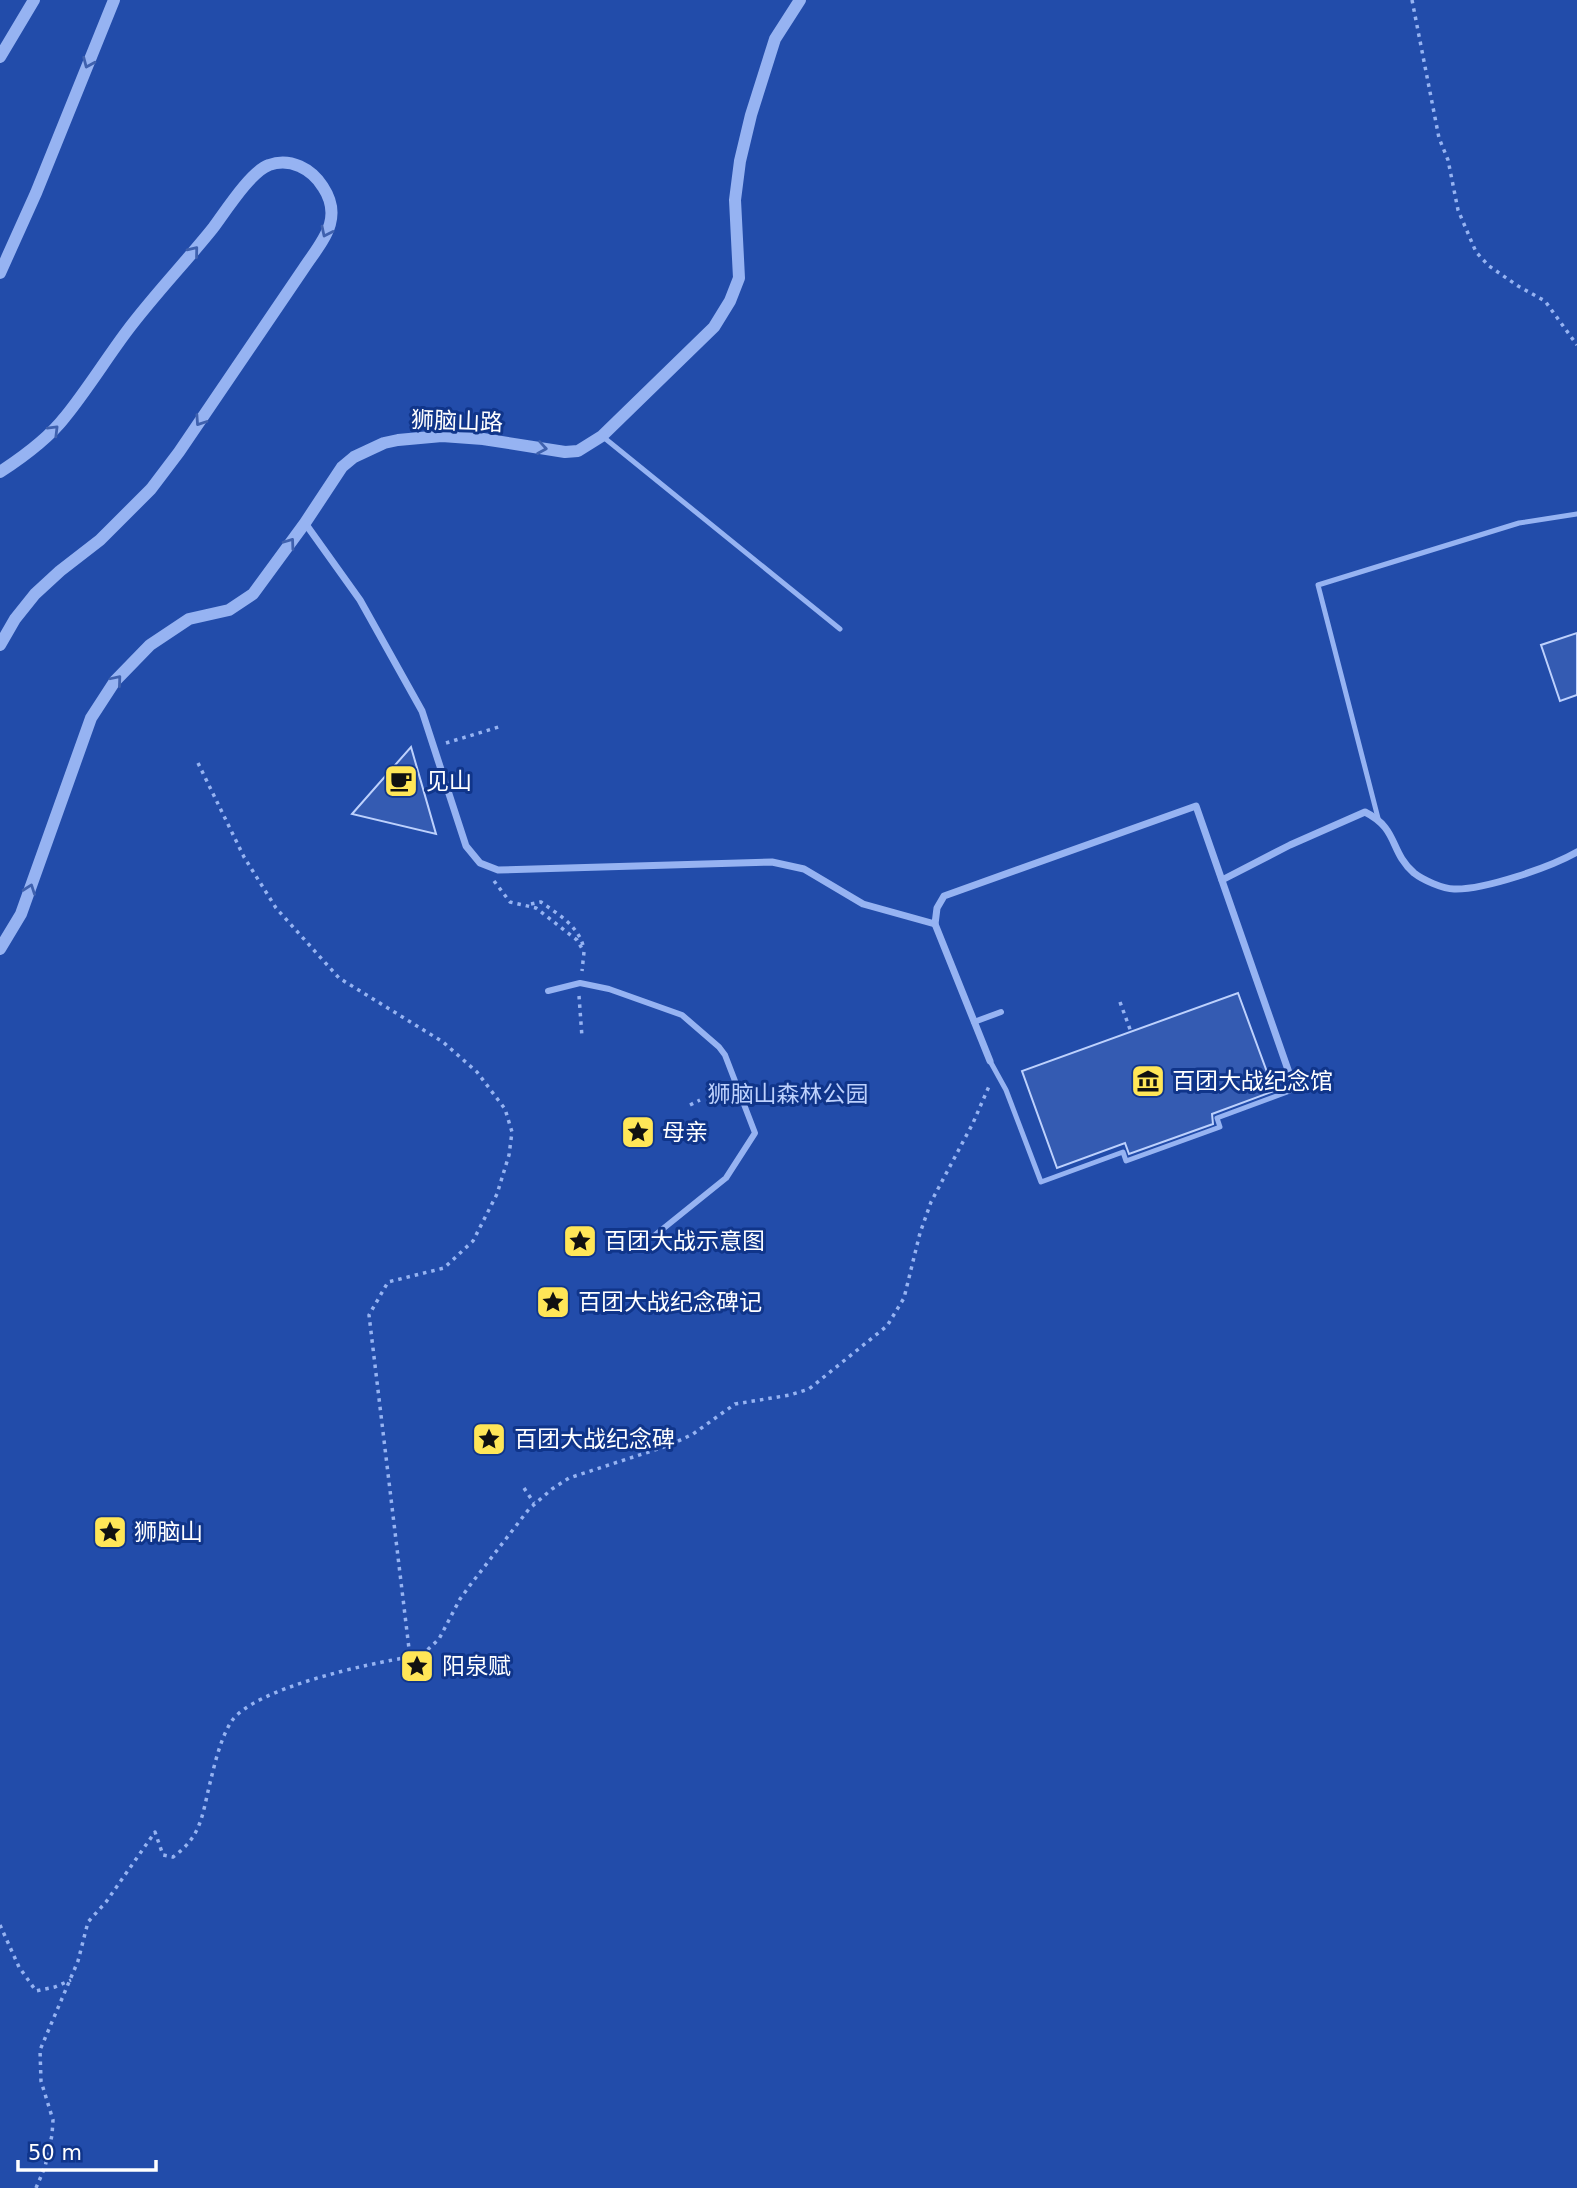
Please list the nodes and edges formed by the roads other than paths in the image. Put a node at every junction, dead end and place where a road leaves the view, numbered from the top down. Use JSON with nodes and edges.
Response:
{"nodes":[{"id":1,"x":34,"y":0,"type":"edge"},
{"id":2,"x":114,"y":0,"type":"edge"},
{"id":3,"x":800,"y":0,"type":"edge"},
{"id":4,"x":0,"y":57,"type":"edge"},
{"id":5,"x":0,"y":273,"type":"edge"},
{"id":6,"x":602,"y":436,"type":"junction"},
{"id":7,"x":0,"y":472,"type":"edge"},
{"id":8,"x":1577,"y":514,"type":"edge"},
{"id":9,"x":305,"y":523,"type":"junction"},
{"id":10,"x":840,"y":629,"type":"dead end"},
{"id":11,"x":0,"y":645,"type":"edge"},
{"id":12,"x":1378,"y":818,"type":"junction"},
{"id":13,"x":1577,"y":852,"type":"edge"},
{"id":14,"x":1222,"y":880,"type":"junction"},
{"id":15,"x":935,"y":923,"type":"junction"},
{"id":16,"x":0,"y":949,"type":"edge"},
{"id":17,"x":548,"y":991,"type":"dead end"},
{"id":18,"x":1001,"y":1012,"type":"dead end"},
{"id":19,"x":974,"y":1022,"type":"junction"},
{"id":20,"x":990,"y":1061,"type":"joint"},
{"id":21,"x":1293,"y":1084,"type":"joint"},
{"id":22,"x":654,"y":1236,"type":"dead end"}],
"edges":[{"from":1,"to":4,"type":"street"},
{"from":2,"to":5,"type":"street","one_way":true},
{"from":3,"to":6,"type":"street","name":"狮脑山路"},
{"from":9,"to":6,"type":"street","name":"狮脑山路","one_way":true},
{"from":6,"to":10,"type":"lane"},
{"from":7,"to":11,"type":"street","one_way":true},
{"from":8,"to":12,"type":"lane"},
{"from":9,"to":15,"type":"street"},
{"from":16,"to":9,"type":"street","name":"狮脑山路","one_way":true},
{"from":12,"to":13,"type":"street"},
{"from":12,"to":14,"type":"street"},
{"from":14,"to":15,"type":"street"},
{"from":14,"to":21,"type":"street"},
{"from":15,"to":19,"type":"street"},
{"from":17,"to":22,"type":"street"},
{"from":18,"to":19,"type":"street"},
{"from":19,"to":20,"type":"street"},
{"from":20,"to":21,"type":"lane"}]}
